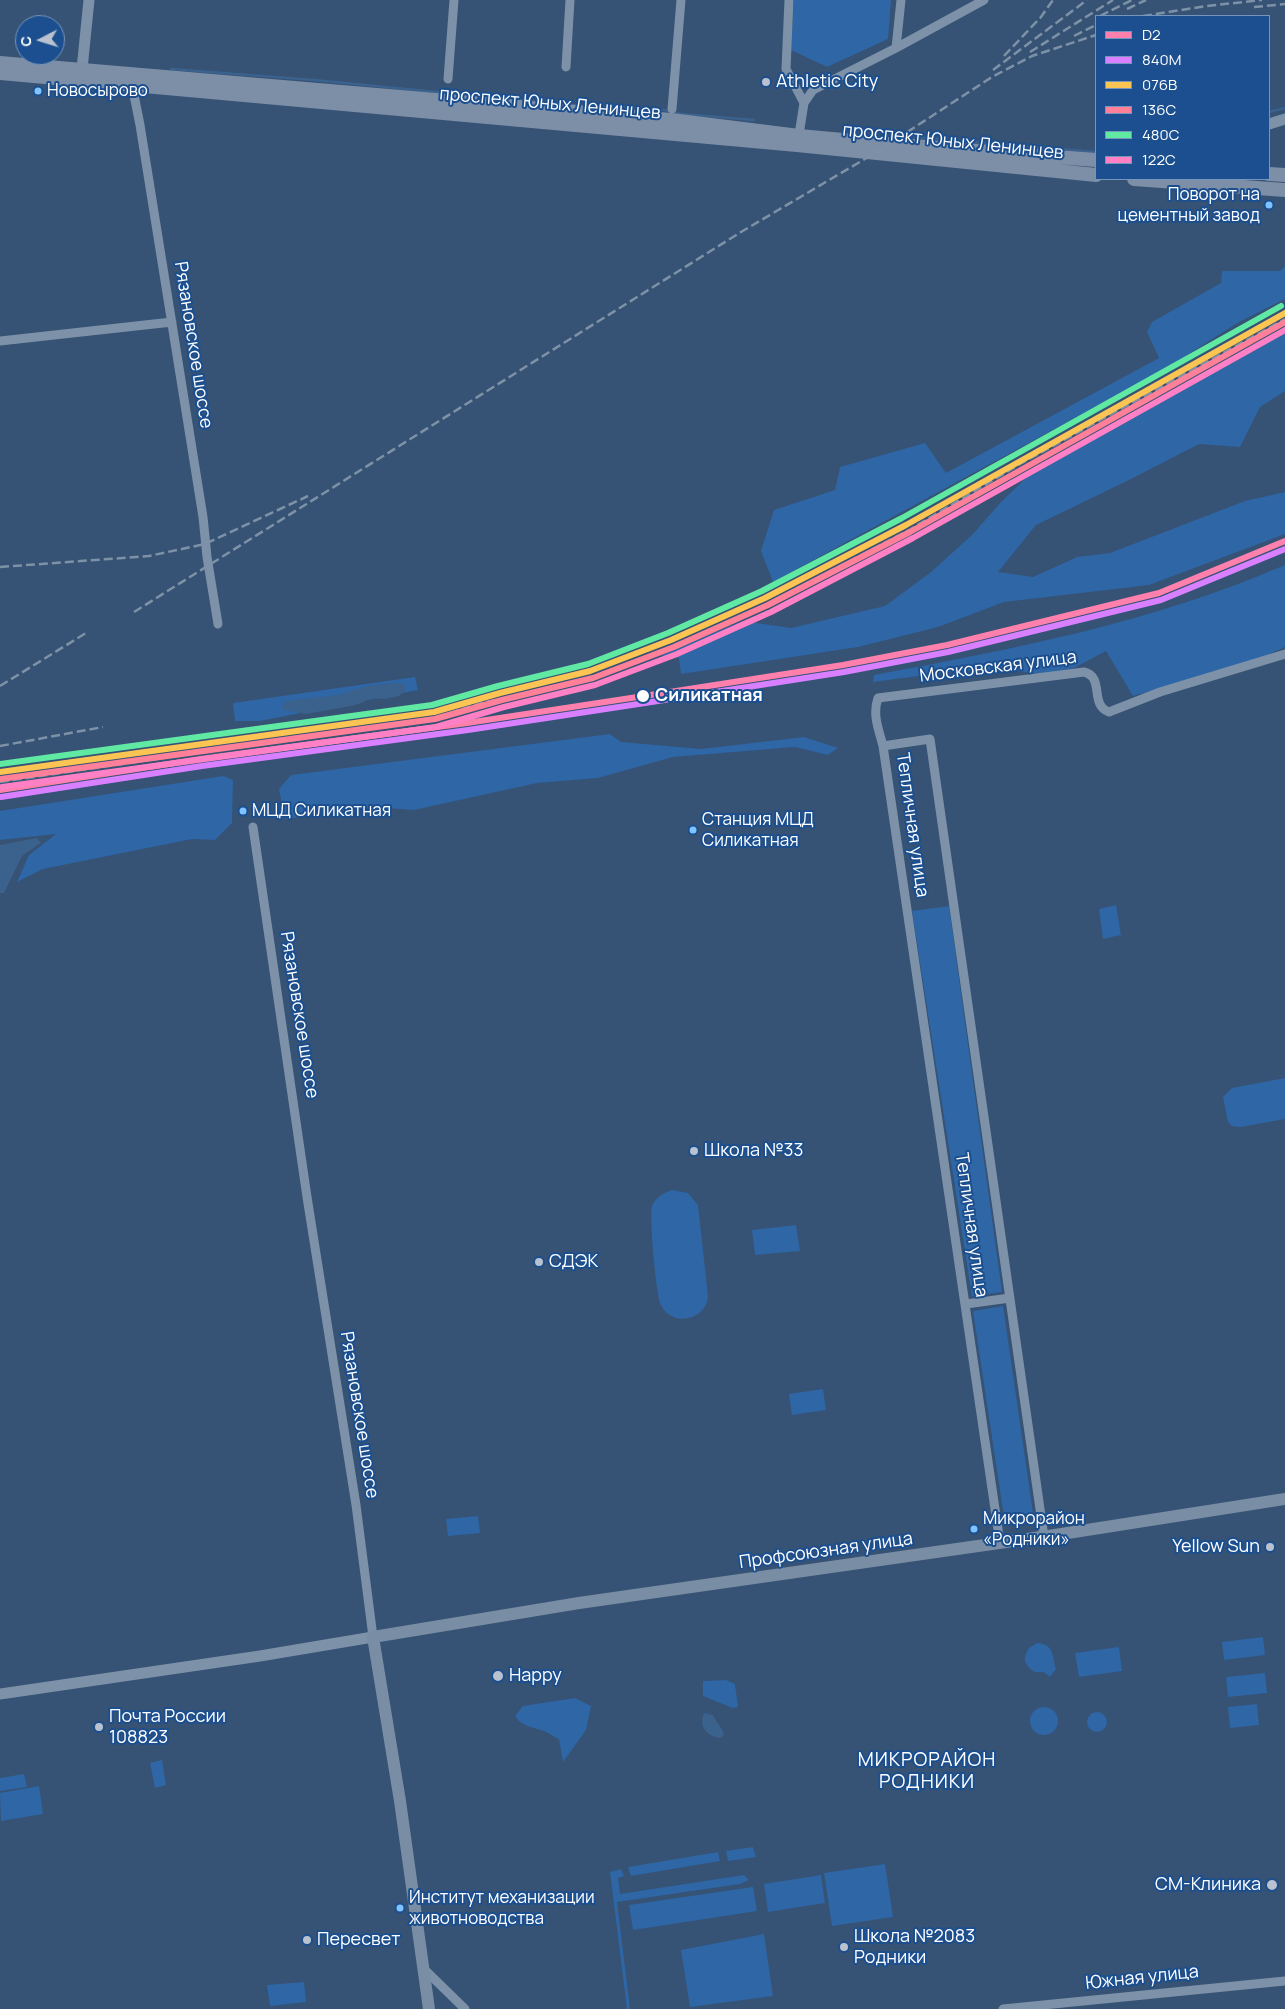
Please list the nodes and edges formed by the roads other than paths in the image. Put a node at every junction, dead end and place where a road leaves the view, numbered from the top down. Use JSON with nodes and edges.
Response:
{"nodes":[{"id":1,"x":89,"y":0,"type":"edge"},
{"id":2,"x":454,"y":0,"type":"edge"},
{"id":3,"x":570,"y":0,"type":"edge"},
{"id":4,"x":680,"y":0,"type":"edge"},
{"id":5,"x":789,"y":0,"type":"edge"},
{"id":6,"x":901,"y":0,"type":"edge"},
{"id":7,"x":984,"y":0,"type":"edge"},
{"id":8,"x":896,"y":48,"type":"junction"},
{"id":9,"x":0,"y":63,"type":"edge"},
{"id":10,"x":566,"y":67,"type":"dead end"},
{"id":11,"x":0,"y":74,"type":"edge"},
{"id":12,"x":82,"y":75,"type":"junction"},
{"id":13,"x":131,"y":78,"type":"junction"},
{"id":14,"x":448,"y":80,"type":"dead end"},
{"id":15,"x":804,"y":103,"type":"junction"},
{"id":16,"x":672,"y":109,"type":"dead end"},
{"id":17,"x":1285,"y":119,"type":"edge"},
{"id":18,"x":1270,"y":124,"type":"edge"},
{"id":19,"x":798,"y":140,"type":"junction"},
{"id":20,"x":1095,"y":160,"type":"edge"},
{"id":21,"x":1270,"y":174,"type":"edge"},
{"id":22,"x":1095,"y":175,"type":"edge"},
{"id":23,"x":1285,"y":175,"type":"edge"},
{"id":24,"x":1154,"y":180,"type":"edge"},
{"id":25,"x":1285,"y":190,"type":"edge"},
{"id":26,"x":172,"y":322,"type":"junction"},
{"id":27,"x":0,"y":341,"type":"edge"},
{"id":28,"x":218,"y":624,"type":"dead end"},
{"id":29,"x":1285,"y":654,"type":"edge"},
{"id":30,"x":884,"y":746,"type":"junction"},
{"id":31,"x":253,"y":827,"type":"dead end"},
{"id":32,"x":1010,"y":1298,"type":"junction"},
{"id":33,"x":966,"y":1304,"type":"junction"},
{"id":34,"x":1285,"y":1499,"type":"edge"},
{"id":35,"x":1044,"y":1537,"type":"junction"},
{"id":36,"x":1000,"y":1543,"type":"junction"},
{"id":37,"x":373,"y":1636,"type":"junction"},
{"id":38,"x":0,"y":1694,"type":"edge"},
{"id":39,"x":424,"y":1969,"type":"junction"},
{"id":40,"x":1285,"y":1981,"type":"edge"},
{"id":41,"x":429,"y":2009,"type":"edge"},
{"id":42,"x":465,"y":2009,"type":"edge"},
{"id":43,"x":1003,"y":2009,"type":"edge"}],
"edges":[{"from":1,"to":12,"type":"street"},
{"from":2,"to":14,"type":"street"},
{"from":3,"to":10,"type":"street"},
{"from":4,"to":16,"type":"street"},
{"from":5,"to":15,"type":"street"},
{"from":6,"to":8,"type":"street"},
{"from":7,"to":8,"type":"street"},
{"from":8,"to":15,"type":"street"},
{"from":9,"to":12,"type":"main road","name":"проспект Юных Ленинцев"},
{"from":11,"to":12,"type":"main road","name":"проспект Юных Ленинцев"},
{"from":12,"to":13,"type":"main road","name":"проспект Юных Ленинцев"},
{"from":13,"to":19,"type":"main road","name":"проспект Юных Ленинцев"},
{"from":13,"to":26,"type":"street","name":"Рязановское шоссе"},
{"from":15,"to":19,"type":"street"},
{"from":17,"to":18,"type":"street"},
{"from":19,"to":20,"type":"main road","name":"проспект Юных Ленинцев"},
{"from":19,"to":22,"type":"main road","name":"проспект Юных Ленинцев"},
{"from":21,"to":23,"type":"main road"},
{"from":24,"to":25,"type":"main road"},
{"from":26,"to":27,"type":"street"},
{"from":26,"to":28,"type":"street","name":"Рязановское шоссе"},
{"from":29,"to":30,"type":"street","name":"Московская улица"},
{"from":30,"to":32,"type":"street","name":"Тепличная улица"},
{"from":30,"to":33,"type":"street","name":"Тепличная улица"},
{"from":31,"to":37,"type":"street","name":"Рязановское шоссе"},
{"from":32,"to":33,"type":"street"},
{"from":32,"to":35,"type":"street","name":"Тепличная улица"},
{"from":33,"to":36,"type":"street","name":"Тепличная улица"},
{"from":34,"to":35,"type":"main road","name":"Профсоюзная улица"},
{"from":35,"to":36,"type":"main road","name":"Профсоюзная улица"},
{"from":36,"to":37,"type":"main road","name":"Профсоюзная улица"},
{"from":37,"to":38,"type":"street"},
{"from":37,"to":39,"type":"main road","name":"Рязановское шоссе"},
{"from":39,"to":41,"type":"main road","name":"Рязановское шоссе"},
{"from":39,"to":42,"type":"street"},
{"from":40,"to":43,"type":"street","name":"Южная улица"}]}
